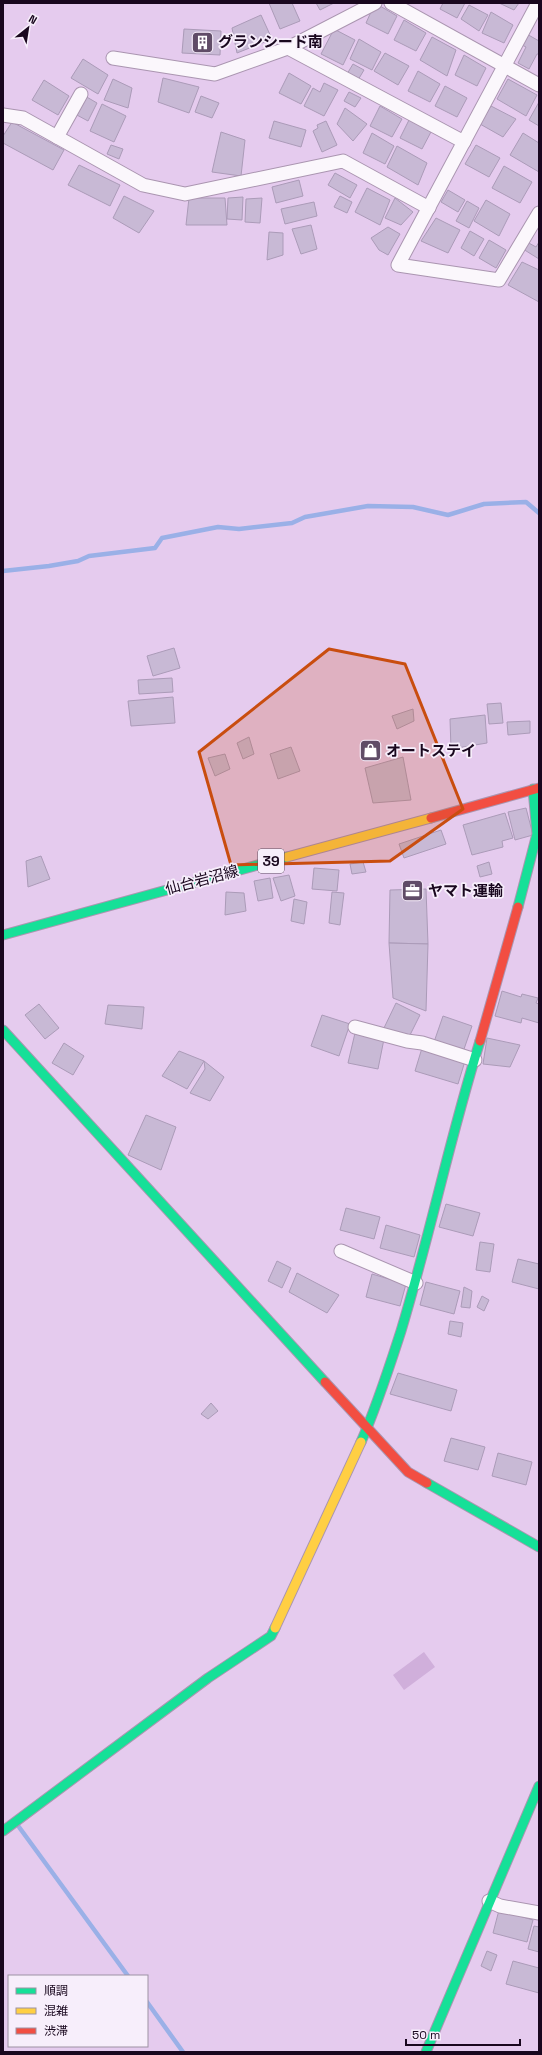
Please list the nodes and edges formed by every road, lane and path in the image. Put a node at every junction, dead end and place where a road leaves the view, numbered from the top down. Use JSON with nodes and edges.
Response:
{"nodes":[{"id":1,"x":375,"y":3,"type":"edge"},
{"id":2,"x":391,"y":3,"type":"edge"},
{"id":3,"x":538,"y":3,"type":"edge"},
{"id":4,"x":288,"y":48,"type":"junction"},
{"id":5,"x":113,"y":58,"type":"dead end"},
{"id":6,"x":505,"y":66,"type":"junction"},
{"id":7,"x":539,"y":85,"type":"edge"},
{"id":8,"x":81,"y":94,"type":"dead end"},
{"id":9,"x":3,"y":115,"type":"edge"},
{"id":10,"x":57,"y":137,"type":"junction"},
{"id":11,"x":464,"y":142,"type":"junction"},
{"id":12,"x":428,"y":208,"type":"junction"},
{"id":13,"x":539,"y":213,"type":"edge"},
{"id":14,"x":536,"y":788,"type":"edge"},
{"id":15,"x":3,"y":935,"type":"edge"},
{"id":16,"x":355,"y":1027,"type":"dead end"},
{"id":17,"x":3,"y":1030,"type":"edge"},
{"id":18,"x":474,"y":1060,"type":"junction"},
{"id":19,"x":341,"y":1251,"type":"dead end"},
{"id":20,"x":416,"y":1283,"type":"junction"},
{"id":21,"x":367,"y":1428,"type":"junction"},
{"id":22,"x":539,"y":1547,"type":"edge"},
{"id":23,"x":539,"y":1786,"type":"edge"},
{"id":24,"x":3,"y":1831,"type":"edge"},
{"id":25,"x":489,"y":1901,"type":"junction"},
{"id":26,"x":539,"y":1913,"type":"edge"},
{"id":27,"x":426,"y":2052,"type":"edge"}],
"edges":[{"from":1,"to":4,"type":"street"},
{"from":2,"to":6,"type":"street"},
{"from":3,"to":6,"type":"street"},
{"from":4,"to":5,"type":"street"},
{"from":4,"to":11,"type":"street"},
{"from":6,"to":7,"type":"street"},
{"from":6,"to":11,"type":"street"},
{"from":8,"to":10,"type":"street"},
{"from":9,"to":10,"type":"street"},
{"from":10,"to":12,"type":"street"},
{"from":11,"to":12,"type":"street"},
{"from":12,"to":13,"type":"street"},
{"from":14,"to":15,"type":"street","name":"仙台岩沼線","number":"39"},
{"from":14,"to":18,"type":"street"},
{"from":16,"to":18,"type":"street"},
{"from":17,"to":21,"type":"street"},
{"from":18,"to":20,"type":"street"},
{"from":19,"to":20,"type":"street"},
{"from":20,"to":21,"type":"street"},
{"from":21,"to":22,"type":"street"},
{"from":21,"to":24,"type":"street"},
{"from":23,"to":25,"type":"street"},
{"from":25,"to":26,"type":"street"},
{"from":25,"to":27,"type":"street"}]}
